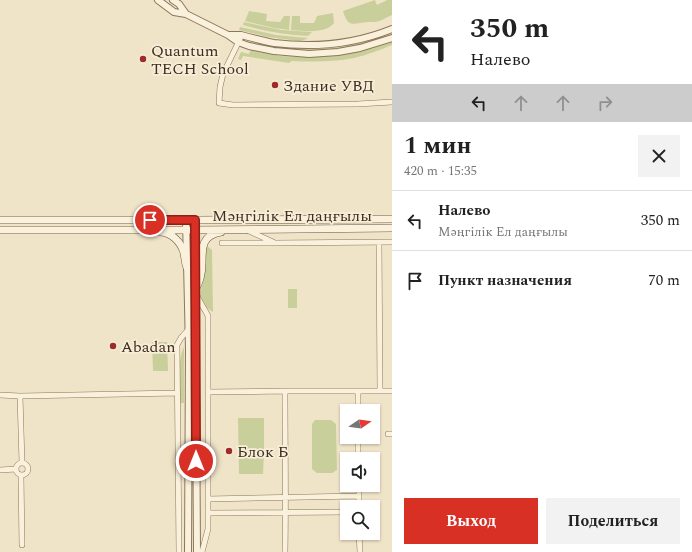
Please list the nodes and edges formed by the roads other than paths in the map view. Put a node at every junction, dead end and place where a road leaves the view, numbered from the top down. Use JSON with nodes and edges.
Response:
{"nodes":[{"id":1,"x":158,"y":0,"type":"edge"},
{"id":2,"x":173,"y":0,"type":"edge"},
{"id":3,"x":186,"y":14,"type":"junction"},
{"id":4,"x":392,"y":29,"type":"edge"},
{"id":5,"x":228,"y":35,"type":"junction"},
{"id":6,"x":241,"y":36,"type":"junction"},
{"id":7,"x":392,"y":38,"type":"edge"},
{"id":8,"x":238,"y":42,"type":"junction"},
{"id":9,"x":392,"y":102,"type":"edge"},
{"id":10,"x":392,"y":219,"type":"edge"},
{"id":11,"x":2,"y":220,"type":"edge"},
{"id":12,"x":186,"y":220,"type":"junction"},
{"id":13,"x":195,"y":220,"type":"junction"},
{"id":14,"x":392,"y":228,"type":"edge"},
{"id":15,"x":137,"y":229,"type":"junction"},
{"id":16,"x":242,"y":229,"type":"junction"},
{"id":17,"x":0,"y":230,"type":"edge"},
{"id":18,"x":186,"y":230,"type":"junction"},
{"id":19,"x":195,"y":230,"type":"junction"},
{"id":20,"x":379,"y":242,"type":"junction"},
{"id":21,"x":392,"y":242,"type":"edge"},
{"id":22,"x":222,"y":243,"type":"dead end"},
{"id":23,"x":275,"y":243,"type":"junction"},
{"id":24,"x":188,"y":268,"type":"junction"},
{"id":25,"x":196,"y":290,"type":"junction"},
{"id":26,"x":188,"y":330,"type":"junction"},
{"id":27,"x":189,"y":371,"type":"junction"},
{"id":28,"x":285,"y":391,"type":"junction"},
{"id":29,"x":358,"y":391,"type":"junction"},
{"id":30,"x":208,"y":392,"type":"junction"},
{"id":31,"x":380,"y":392,"type":"junction"},
{"id":32,"x":392,"y":392,"type":"edge"},
{"id":33,"x":178,"y":393,"type":"junction"},
{"id":34,"x":0,"y":395,"type":"edge"},
{"id":35,"x":20,"y":396,"type":"junction"},
{"id":36,"x":358,"y":404,"type":"edge"},
{"id":37,"x":196,"y":449,"type":"junction"},
{"id":38,"x":22,"y":463,"type":"junction"},
{"id":39,"x":0,"y":470,"type":"edge"},
{"id":40,"x":16,"y":470,"type":"junction"},
{"id":41,"x":21,"y":476,"type":"junction"},
{"id":42,"x":188,"y":480,"type":"junction"},
{"id":43,"x":359,"y":492,"type":"edge"},
{"id":44,"x":359,"y":496,"type":"junction"},
{"id":45,"x":286,"y":497,"type":"junction"},
{"id":46,"x":208,"y":499,"type":"junction"},
{"id":47,"x":359,"y":500,"type":"edge"},
{"id":48,"x":340,"y":512,"type":"edge"},
{"id":49,"x":208,"y":513,"type":"junction"},
{"id":50,"x":286,"y":513,"type":"junction"},
{"id":51,"x":359,"y":540,"type":"edge"},
{"id":52,"x":22,"y":545,"type":"dead end"},
{"id":53,"x":179,"y":552,"type":"edge"},
{"id":54,"x":188,"y":552,"type":"edge"},
{"id":55,"x":194,"y":552,"type":"edge"},
{"id":56,"x":197,"y":552,"type":"edge"},
{"id":57,"x":202,"y":552,"type":"edge"},
{"id":58,"x":285,"y":552,"type":"edge"},
{"id":59,"x":360,"y":552,"type":"edge"}],
"edges":[{"from":1,"to":3,"type":"street"},
{"from":2,"to":3,"type":"street"},
{"from":3,"to":5,"type":"street"},
{"from":4,"to":6,"type":"street"},
{"from":5,"to":6,"type":"street"},
{"from":5,"to":8,"type":"street"},
{"from":6,"to":8,"type":"street"},
{"from":7,"to":8,"type":"street"},
{"from":8,"to":9,"type":"street"},
{"from":10,"to":13,"type":"main road","name":"Мәңгілік Ел даңғылы"},
{"from":11,"to":12,"type":"main road","name":"Мәңгілік Ел даңғылы"},
{"from":12,"to":13,"type":"main road","name":"Мәңгілік Ел даңғылы"},
{"from":12,"to":18,"type":"street"},
{"from":13,"to":19,"type":"street"},
{"from":14,"to":16,"type":"main road","name":"Мәңгілік Ел даңғылы"},
{"from":15,"to":17,"type":"main road","name":"Мәңгілік Ел даңғылы"},
{"from":15,"to":18,"type":"main road","name":"Мәңгілік Ел даңғылы"},
{"from":15,"to":24,"type":"main road"},
{"from":16,"to":19,"type":"main road","name":"Мәңгілік Ел даңғылы"},
{"from":16,"to":23,"type":"street"},
{"from":16,"to":25,"type":"main road"},
{"from":18,"to":19,"type":"main road","name":"Мәңгілік Ел даңғылы"},
{"from":18,"to":24,"type":"street"},
{"from":19,"to":25,"type":"street"},
{"from":20,"to":21,"type":"street"},
{"from":20,"to":23,"type":"street"},
{"from":20,"to":31,"type":"street"},
{"from":22,"to":23,"type":"street"},
{"from":24,"to":26,"type":"street"},
{"from":25,"to":30,"type":"street"},
{"from":25,"to":37,"type":"street"},
{"from":26,"to":27,"type":"street"},
{"from":26,"to":33,"type":"street"},
{"from":27,"to":37,"type":"street"},
{"from":27,"to":42,"type":"street"},
{"from":28,"to":29,"type":"street"},
{"from":28,"to":30,"type":"street"},
{"from":28,"to":45,"type":"street"},
{"from":29,"to":31,"type":"street"},
{"from":29,"to":36,"type":"street"},
{"from":30,"to":46,"type":"street"},
{"from":31,"to":32,"type":"street"},
{"from":33,"to":35,"type":"street"},
{"from":33,"to":53,"type":"street"},
{"from":34,"to":35,"type":"street"},
{"from":35,"to":38,"type":"street"},
{"from":37,"to":56,"type":"street"},
{"from":38,"to":40,"type":"street"},
{"from":38,"to":41,"type":"street"},
{"from":39,"to":40,"type":"street"},
{"from":40,"to":41,"type":"street"},
{"from":41,"to":52,"type":"street"},
{"from":42,"to":54,"type":"street"},
{"from":42,"to":55,"type":"street"},
{"from":43,"to":44,"type":"street"},
{"from":44,"to":45,"type":"street"},
{"from":44,"to":47,"type":"street"},
{"from":45,"to":46,"type":"street"},
{"from":45,"to":50,"type":"street"},
{"from":46,"to":49,"type":"street"},
{"from":48,"to":50,"type":"street"},
{"from":49,"to":50,"type":"street"},
{"from":49,"to":57,"type":"street"},
{"from":50,"to":58,"type":"street"},
{"from":51,"to":59,"type":"street"}]}
